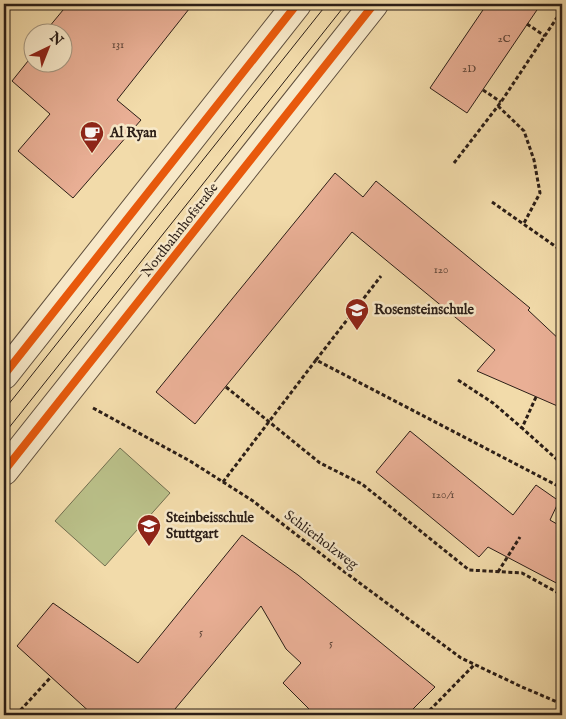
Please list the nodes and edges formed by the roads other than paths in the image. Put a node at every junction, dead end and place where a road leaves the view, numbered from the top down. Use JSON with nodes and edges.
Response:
{"nodes":[{"id":1,"x":297,"y":4,"type":"edge"},
{"id":2,"x":374,"y":4,"type":"edge"},
{"id":3,"x":4,"y":375,"type":"edge"},
{"id":4,"x":4,"y":471,"type":"edge"}],
"edges":[{"from":1,"to":3,"type":"street"},
{"from":2,"to":4,"type":"street","name":"Nordbahnhofstraße"}]}
